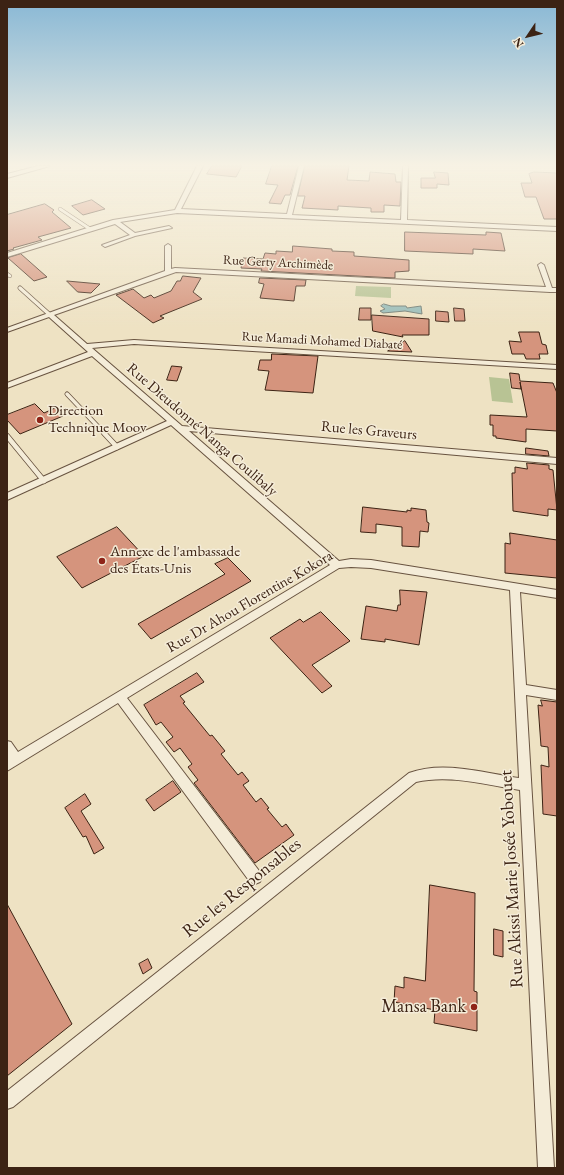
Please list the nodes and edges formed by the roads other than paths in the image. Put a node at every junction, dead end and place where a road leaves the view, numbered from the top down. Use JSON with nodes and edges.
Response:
{"nodes":[{"id":1,"x":78,"y":221,"type":"edge"},
{"id":2,"x":119,"y":221,"type":"edge"},
{"id":3,"x":382,"y":221,"type":"edge"},
{"id":4,"x":115,"y":222,"type":"junction"},
{"id":5,"x":404,"y":222,"type":"joint"},
{"id":6,"x":169,"y":228,"type":"dead end"},
{"id":7,"x":90,"y":229,"type":"junction"},
{"id":8,"x":557,"y":229,"type":"edge"},
{"id":9,"x":134,"y":235,"type":"junction"},
{"id":10,"x":105,"y":245,"type":"dead end"},
{"id":11,"x":168,"y":246,"type":"dead end"},
{"id":12,"x":7,"y":255,"type":"edge"},
{"id":13,"x":541,"y":265,"type":"dead end"},
{"id":14,"x":168,"y":272,"type":"junction"},
{"id":15,"x":20,"y":288,"type":"dead end"},
{"id":16,"x":553,"y":290,"type":"edge"},
{"id":17,"x":50,"y":315,"type":"junction"},
{"id":18,"x":7,"y":330,"type":"edge"},
{"id":19,"x":85,"y":346,"type":"junction"},
{"id":20,"x":93,"y":353,"type":"junction"},
{"id":21,"x":557,"y":367,"type":"edge"},
{"id":22,"x":7,"y":386,"type":"edge"},
{"id":23,"x":67,"y":394,"type":"dead end"},
{"id":24,"x":171,"y":422,"type":"junction"},
{"id":25,"x":178,"y":428,"type":"junction"},
{"id":26,"x":7,"y":436,"type":"edge"},
{"id":27,"x":117,"y":447,"type":"junction"},
{"id":28,"x":557,"y":461,"type":"edge"},
{"id":29,"x":44,"y":481,"type":"junction"},
{"id":30,"x":7,"y":497,"type":"edge"},
{"id":31,"x":337,"y":565,"type":"junction"},
{"id":32,"x":515,"y":588,"type":"junction"},
{"id":33,"x":557,"y":594,"type":"edge"},
{"id":34,"x":520,"y":689,"type":"junction"},
{"id":35,"x":557,"y":695,"type":"edge"},
{"id":36,"x":120,"y":697,"type":"junction"},
{"id":37,"x":7,"y":746,"type":"edge"},
{"id":38,"x":11,"y":763,"type":"edge"},
{"id":39,"x":525,"y":785,"type":"junction"},
{"id":40,"x":255,"y":877,"type":"dead end"},
{"id":41,"x":7,"y":1101,"type":"edge"},
{"id":42,"x":546,"y":1168,"type":"edge"}],
"edges":[{"from":1,"to":7,"type":"lane"},
{"from":2,"to":4,"type":"street"},
{"from":3,"to":5,"type":"street"},
{"from":4,"to":7,"type":"street"},
{"from":4,"to":9,"type":"street"},
{"from":5,"to":8,"type":"street"},
{"from":6,"to":9,"type":"street"},
{"from":7,"to":12,"type":"street"},
{"from":9,"to":10,"type":"street"},
{"from":11,"to":14,"type":"street"},
{"from":13,"to":16,"type":"street"},
{"from":14,"to":16,"type":"street","name":"Rue Gerty Archimède"},
{"from":14,"to":17,"type":"street","name":"Rue Gerty Archimède"},
{"from":15,"to":17,"type":"lane"},
{"from":17,"to":18,"type":"street","name":"Rue Gerty Archimède"},
{"from":17,"to":19,"type":"street","name":"Rue Dieudonné Nanga Coulibaly"},
{"from":19,"to":20,"type":"street","name":"Rue Dieudonné Nanga Coulibaly"},
{"from":19,"to":21,"type":"street","name":"Rue Mamadi Mohamed Diabaté"},
{"from":20,"to":22,"type":"street"},
{"from":20,"to":24,"type":"street","name":"Rue Dieudonné Nanga Coulibaly"},
{"from":23,"to":27,"type":"lane"},
{"from":24,"to":25,"type":"street","name":"Rue Dieudonné Nanga Coulibaly"},
{"from":24,"to":27,"type":"street"},
{"from":25,"to":28,"type":"street","name":"Rue les Graveurs"},
{"from":25,"to":31,"type":"street","name":"Rue Dieudonné Nanga Coulibaly"},
{"from":26,"to":29,"type":"lane"},
{"from":27,"to":29,"type":"street"},
{"from":29,"to":30,"type":"street"},
{"from":31,"to":32,"type":"street","name":"Rue Dr Ahou Florentine Kokora"},
{"from":31,"to":36,"type":"street","name":"Rue Dr Ahou Florentine Kokora"},
{"from":32,"to":33,"type":"street","name":"Rue Dr Ahou Florentine Kokora"},
{"from":32,"to":34,"type":"street","name":"Rue Akissi Marie Josée Yobouet"},
{"from":34,"to":35,"type":"street"},
{"from":34,"to":39,"type":"street","name":"Rue Akissi Marie Josée Yobouet"},
{"from":36,"to":38,"type":"street","name":"Rue Dr Ahou Florentine Kokora"},
{"from":36,"to":40,"type":"street"},
{"from":37,"to":38,"type":"street"},
{"from":39,"to":41,"type":"street","name":"Rue les Responsables"},
{"from":39,"to":42,"type":"street","name":"Rue Akissi Marie Josée Yobouet"}]}
